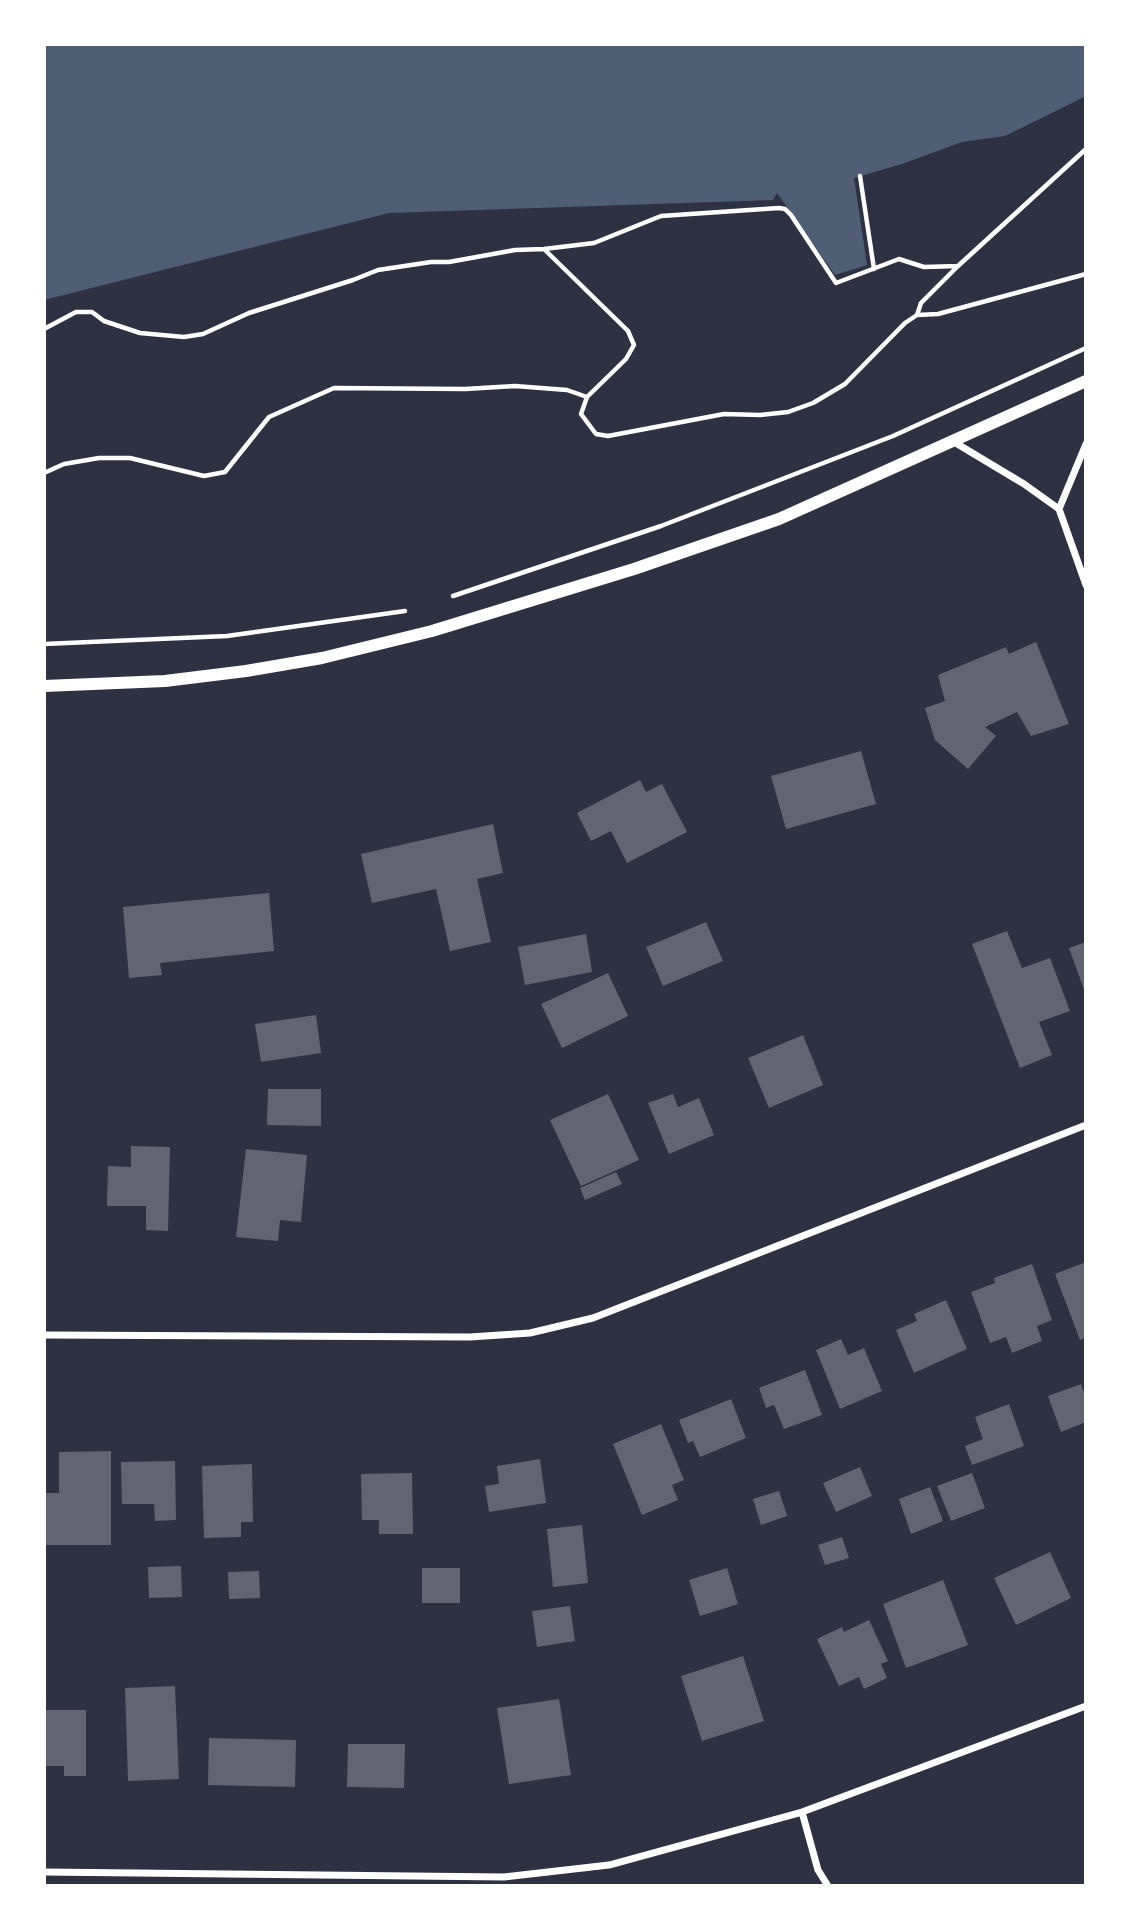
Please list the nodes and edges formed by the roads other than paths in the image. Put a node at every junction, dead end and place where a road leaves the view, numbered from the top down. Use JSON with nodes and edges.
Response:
{"nodes":[{"id":1,"x":1086,"y":381,"type":"edge"},
{"id":2,"x":954,"y":442,"type":"junction"},
{"id":3,"x":1086,"y":444,"type":"edge"},
{"id":4,"x":1059,"y":509,"type":"junction"},
{"id":5,"x":1086,"y":585,"type":"edge"},
{"id":6,"x":44,"y":686,"type":"edge"},
{"id":7,"x":1086,"y":1125,"type":"edge"},
{"id":8,"x":44,"y":1335,"type":"edge"},
{"id":9,"x":1086,"y":1706,"type":"edge"},
{"id":10,"x":802,"y":1812,"type":"junction"},
{"id":11,"x":44,"y":1872,"type":"edge"},
{"id":12,"x":828,"y":1886,"type":"edge"}],
"edges":[{"from":1,"to":2,"type":"street"},
{"from":2,"to":4,"type":"street"},
{"from":2,"to":6,"type":"street"},
{"from":3,"to":4,"type":"street"},
{"from":4,"to":5,"type":"street"},
{"from":7,"to":8,"type":"street"},
{"from":9,"to":10,"type":"street"},
{"from":10,"to":11,"type":"street"},
{"from":10,"to":12,"type":"street"}]}
